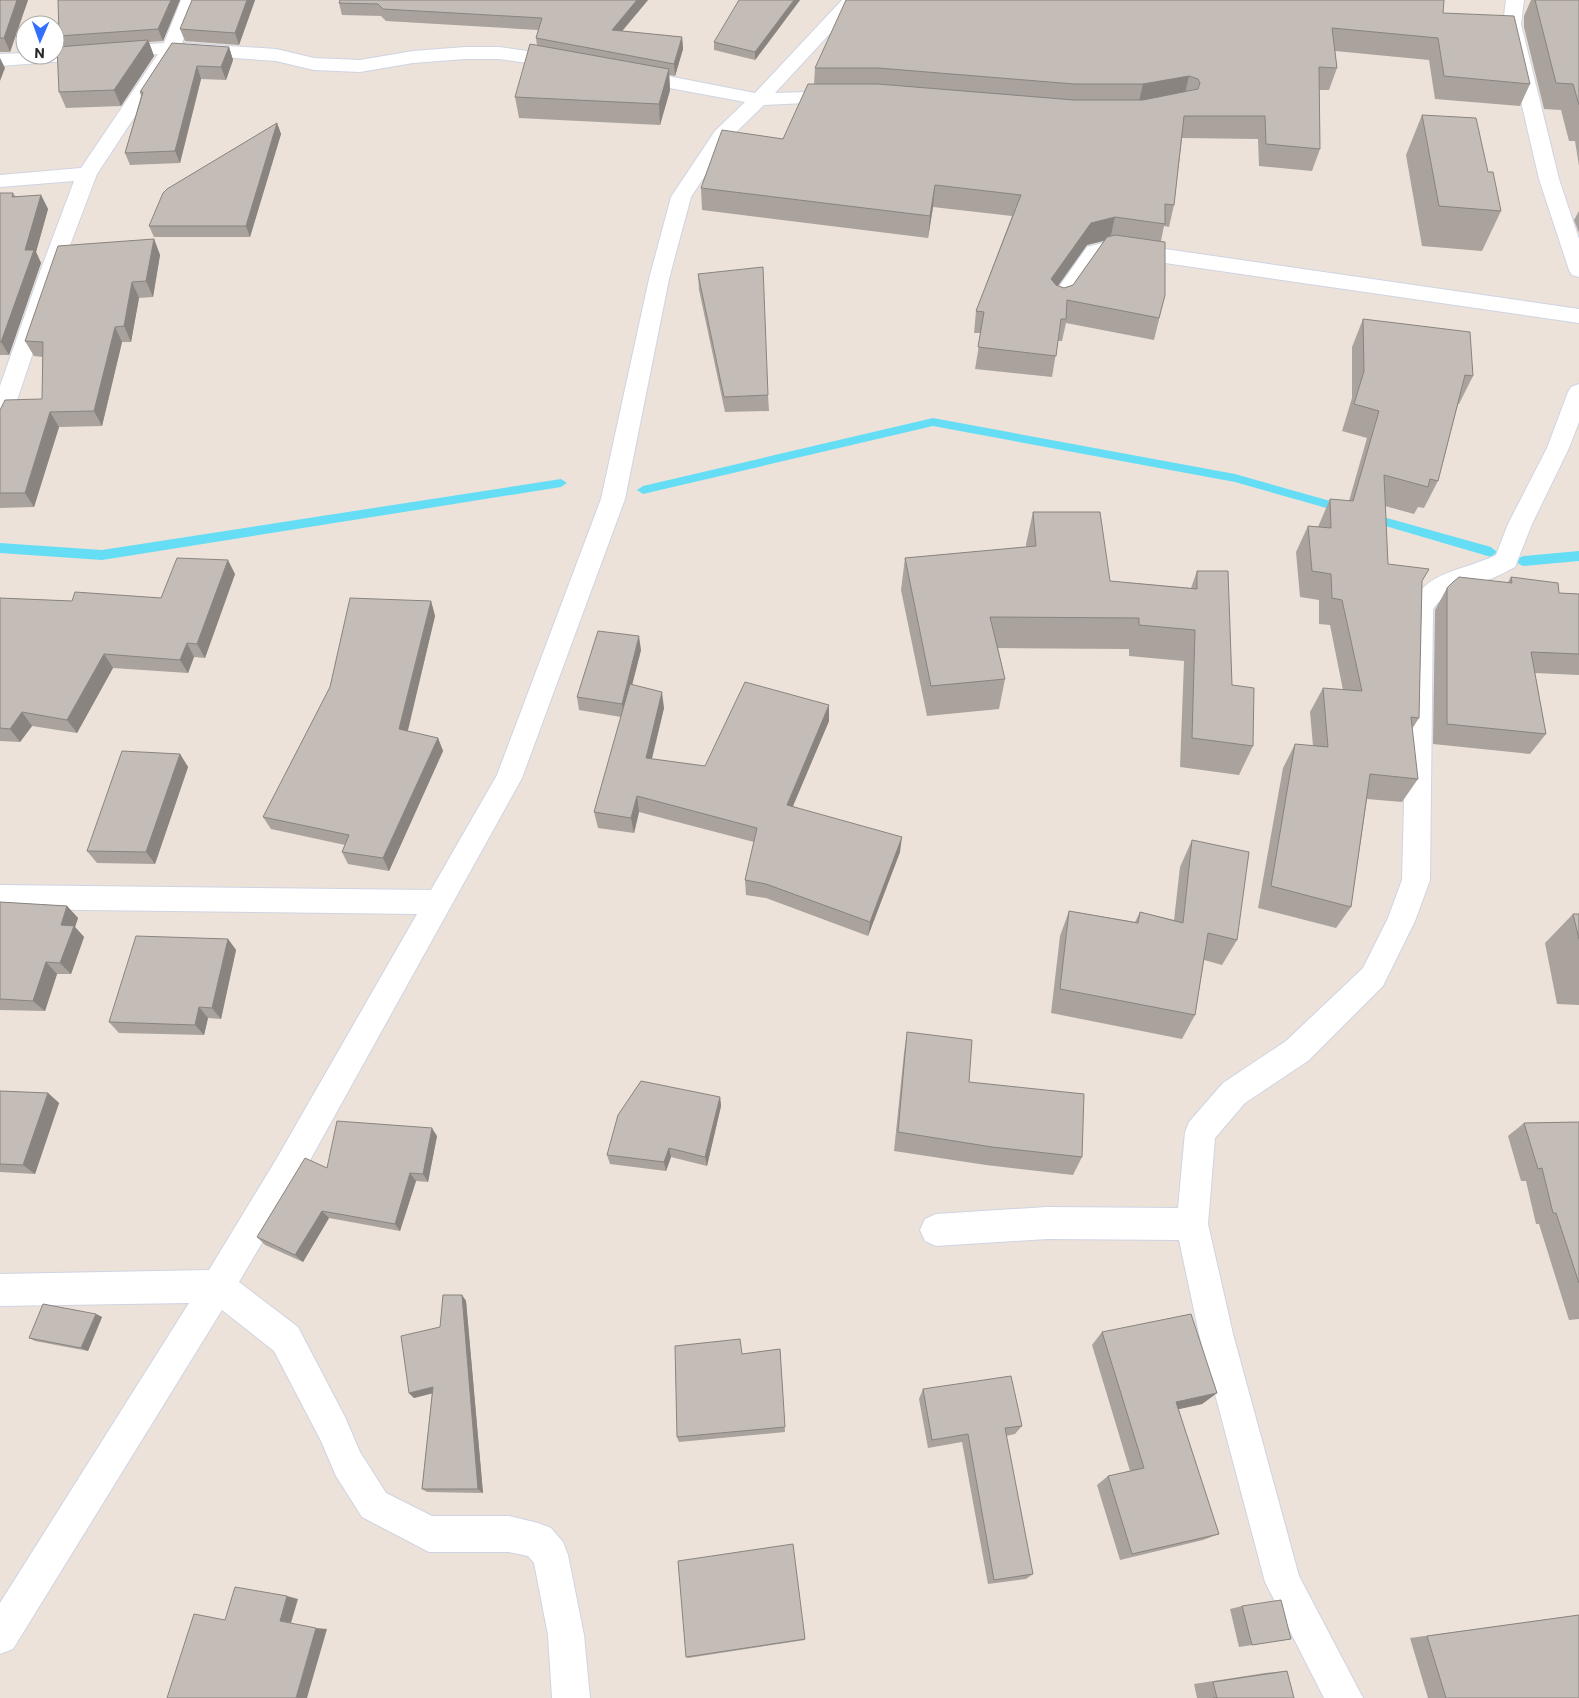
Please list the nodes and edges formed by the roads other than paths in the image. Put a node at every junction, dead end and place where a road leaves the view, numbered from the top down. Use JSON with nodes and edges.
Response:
{"nodes":[{"id":1,"x":190,"y":0,"type":"edge"},
{"id":2,"x":852,"y":0,"type":"edge"},
{"id":3,"x":1515,"y":0,"type":"edge"},
{"id":4,"x":171,"y":48,"type":"junction"},
{"id":5,"x":0,"y":60,"type":"edge"},
{"id":6,"x":576,"y":65,"type":"edge"},
{"id":7,"x":613,"y":71,"type":"edge"},
{"id":8,"x":858,"y":98,"type":"edge"},
{"id":9,"x":759,"y":99,"type":"junction"},
{"id":10,"x":87,"y":174,"type":"junction"},
{"id":11,"x":0,"y":181,"type":"edge"},
{"id":12,"x":1579,"y":270,"type":"edge"},
{"id":13,"x":1060,"y":302,"type":"edge"},
{"id":14,"x":1579,"y":316,"type":"edge"},
{"id":15,"x":1579,"y":392,"type":"edge"},
{"id":16,"x":0,"y":418,"type":"edge"},
{"id":17,"x":0,"y":897,"type":"edge"},
{"id":18,"x":439,"y":902,"type":"junction"},
{"id":19,"x":1192,"y":1224,"type":"junction"},
{"id":20,"x":936,"y":1230,"type":"dead end"},
{"id":21,"x":218,"y":1286,"type":"junction"},
{"id":22,"x":0,"y":1290,"type":"edge"},
{"id":23,"x":0,"y":1636,"type":"edge"},
{"id":24,"x":571,"y":1698,"type":"edge"},
{"id":25,"x":1344,"y":1698,"type":"edge"}],
"edges":[{"from":1,"to":4,"type":"street"},
{"from":2,"to":9,"type":"street"},
{"from":3,"to":12,"type":"street"},
{"from":4,"to":5,"type":"street"},
{"from":4,"to":6,"type":"street"},
{"from":4,"to":10,"type":"street"},
{"from":7,"to":9,"type":"street"},
{"from":8,"to":9,"type":"street"},
{"from":9,"to":18,"type":"street"},
{"from":10,"to":11,"type":"street"},
{"from":10,"to":16,"type":"street"},
{"from":13,"to":14,"type":"street"},
{"from":15,"to":19,"type":"street"},
{"from":17,"to":18,"type":"street"},
{"from":18,"to":21,"type":"street"},
{"from":19,"to":20,"type":"street"},
{"from":19,"to":25,"type":"street"},
{"from":21,"to":22,"type":"street"},
{"from":21,"to":23,"type":"street"},
{"from":21,"to":24,"type":"street"}]}
